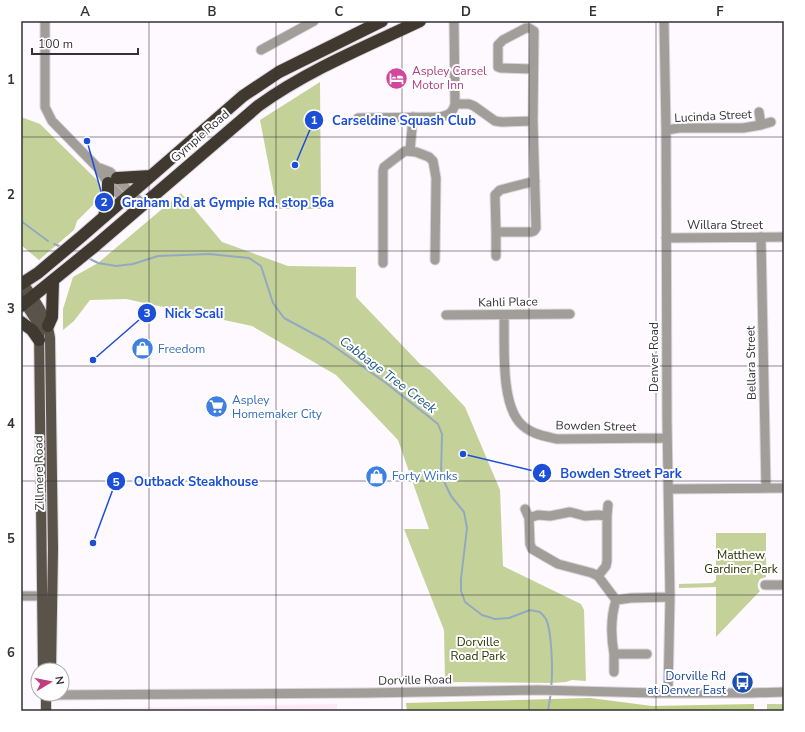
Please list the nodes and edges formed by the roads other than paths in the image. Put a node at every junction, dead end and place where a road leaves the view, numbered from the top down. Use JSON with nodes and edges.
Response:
{"nodes":[{"id":1,"x":45,"y":21,"type":"edge"},
{"id":2,"x":382,"y":21,"type":"edge"},
{"id":3,"x":420,"y":21,"type":"edge"},
{"id":4,"x":454,"y":21,"type":"edge"},
{"id":5,"x":664,"y":21,"type":"edge"},
{"id":6,"x":312,"y":22,"type":"edge"},
{"id":7,"x":261,"y":50,"type":"dead end"},
{"id":8,"x":534,"y":69,"type":"junction"},
{"id":9,"x":455,"y":104,"type":"junction"},
{"id":10,"x":759,"y":112,"type":"dead end"},
{"id":11,"x":413,"y":117,"type":"junction"},
{"id":12,"x":358,"y":118,"type":"dead end"},
{"id":13,"x":534,"y":122,"type":"junction"},
{"id":14,"x":771,"y":122,"type":"dead end"},
{"id":15,"x":761,"y":125,"type":"junction"},
{"id":16,"x":666,"y":130,"type":"junction"},
{"id":17,"x":410,"y":150,"type":"junction"},
{"id":18,"x":151,"y":176,"type":"junction"},
{"id":19,"x":112,"y":181,"type":"junction"},
{"id":20,"x":535,"y":181,"type":"junction"},
{"id":21,"x":128,"y":196,"type":"junction"},
{"id":22,"x":139,"y":208,"type":"junction"},
{"id":23,"x":104,"y":218,"type":"junction"},
{"id":24,"x":496,"y":232,"type":"junction"},
{"id":25,"x":761,"y":237,"type":"junction"},
{"id":26,"x":784,"y":237,"type":"edge"},
{"id":27,"x":666,"y":238,"type":"junction"},
{"id":28,"x":496,"y":256,"type":"dead end"},
{"id":29,"x":435,"y":260,"type":"dead end"},
{"id":30,"x":383,"y":263,"type":"dead end"},
{"id":31,"x":53,"y":281,"type":"junction"},
{"id":32,"x":22,"y":283,"type":"edge"},
{"id":33,"x":25,"y":301,"type":"edge"},
{"id":34,"x":570,"y":314,"type":"dead end"},
{"id":35,"x":446,"y":315,"type":"dead end"},
{"id":36,"x":504,"y":315,"type":"junction"},
{"id":37,"x":21,"y":322,"type":"edge"},
{"id":38,"x":48,"y":326,"type":"junction"},
{"id":39,"x":39,"y":340,"type":"junction"},
{"id":40,"x":667,"y":438,"type":"junction"},
{"id":41,"x":766,"y":488,"type":"junction"},
{"id":42,"x":784,"y":488,"type":"edge"},
{"id":43,"x":668,"y":489,"type":"junction"},
{"id":44,"x":608,"y":505,"type":"dead end"},
{"id":45,"x":525,"y":509,"type":"dead end"},
{"id":46,"x":607,"y":516,"type":"junction"},
{"id":47,"x":529,"y":518,"type":"junction"},
{"id":48,"x":598,"y":576,"type":"junction"},
{"id":49,"x":765,"y":585,"type":"dead end"},
{"id":50,"x":784,"y":585,"type":"edge"},
{"id":51,"x":21,"y":596,"type":"edge"},
{"id":52,"x":42,"y":596,"type":"junction"},
{"id":53,"x":53,"y":596,"type":"junction"},
{"id":54,"x":670,"y":597,"type":"junction"},
{"id":55,"x":616,"y":600,"type":"junction"},
{"id":56,"x":614,"y":654,"type":"junction"},
{"id":57,"x":647,"y":654,"type":"dead end"},
{"id":58,"x":43,"y":662,"type":"edge"},
{"id":59,"x":50,"y":662,"type":"edge"},
{"id":60,"x":614,"y":672,"type":"dead end"},
{"id":61,"x":668,"y":692,"type":"junction"},
{"id":62,"x":784,"y":692,"type":"edge"},
{"id":63,"x":70,"y":694,"type":"edge"}],
"edges":[{"from":1,"to":19,"type":"street"},
{"from":2,"to":18,"type":"highway","name":"Gympie Road"},
{"from":3,"to":22,"type":"highway","name":"Gympie Road"},
{"from":4,"to":9,"type":"street"},
{"from":5,"to":16,"type":"street","name":"Denver Road"},
{"from":6,"to":7,"type":"street"},
{"from":8,"to":8,"type":"street"},
{"from":8,"to":13,"type":"street"},
{"from":9,"to":11,"type":"street"},
{"from":9,"to":13,"type":"street"},
{"from":10,"to":15,"type":"street","name":"Lucinda Street"},
{"from":11,"to":12,"type":"street"},
{"from":11,"to":17,"type":"street"},
{"from":13,"to":20,"type":"street"},
{"from":14,"to":15,"type":"street","name":"Lucinda Street"},
{"from":15,"to":16,"type":"street","name":"Lucinda Street"},
{"from":16,"to":27,"type":"street","name":"Denver Road"},
{"from":17,"to":29,"type":"street"},
{"from":17,"to":30,"type":"street"},
{"from":18,"to":19,"type":"highway"},
{"from":18,"to":21,"type":"highway","name":"Gympie Road"},
{"from":19,"to":21,"type":"street"},
{"from":19,"to":23,"type":"highway"},
{"from":20,"to":24,"type":"street"},
{"from":20,"to":24,"type":"street"},
{"from":21,"to":22,"type":"street"},
{"from":21,"to":23,"type":"highway","name":"Gympie Road"},
{"from":22,"to":31,"type":"highway","name":"Gympie Road"},
{"from":23,"to":32,"type":"highway","name":"Gympie Road"},
{"from":24,"to":28,"type":"street"},
{"from":25,"to":26,"type":"street","name":"Willara Street"},
{"from":25,"to":27,"type":"street","name":"Willara Street"},
{"from":25,"to":41,"type":"street","name":"Bellara Street"},
{"from":27,"to":40,"type":"street","name":"Denver Road"},
{"from":31,"to":33,"type":"highway","name":"Gympie Road"},
{"from":31,"to":38,"type":"highway"},
{"from":32,"to":33,"type":"main road","name":"Zillmere Road"},
{"from":33,"to":38,"type":"main road","name":"Zillmere Road"},
{"from":33,"to":39,"type":"main road","name":"Zillmere Road"},
{"from":34,"to":36,"type":"street","name":"Kahli Place"},
{"from":35,"to":36,"type":"street","name":"Kahli Place"},
{"from":36,"to":40,"type":"street","name":"Bowden Street"},
{"from":37,"to":39,"type":"highway"},
{"from":38,"to":53,"type":"main road","name":"Zillmere Road"},
{"from":39,"to":52,"type":"main road","name":"Zillmere Road"},
{"from":40,"to":43,"type":"street","name":"Denver Road"},
{"from":41,"to":42,"type":"street"},
{"from":41,"to":43,"type":"street"},
{"from":43,"to":54,"type":"street","name":"Denver Road"},
{"from":44,"to":46,"type":"street"},
{"from":45,"to":47,"type":"street"},
{"from":46,"to":47,"type":"street"},
{"from":46,"to":48,"type":"street"},
{"from":47,"to":48,"type":"street"},
{"from":48,"to":55,"type":"street"},
{"from":49,"to":50,"type":"street"},
{"from":51,"to":52,"type":"street"},
{"from":52,"to":53,"type":"street"},
{"from":52,"to":58,"type":"main road","name":"Zillmere Road"},
{"from":53,"to":59,"type":"main road","name":"Zillmere Road"},
{"from":54,"to":55,"type":"street"},
{"from":54,"to":61,"type":"street","name":"Denver Road"},
{"from":55,"to":56,"type":"street"},
{"from":56,"to":57,"type":"street"},
{"from":56,"to":60,"type":"street"},
{"from":61,"to":62,"type":"street","name":"Dorville Road"},
{"from":61,"to":63,"type":"street","name":"Dorville Road"}]}
